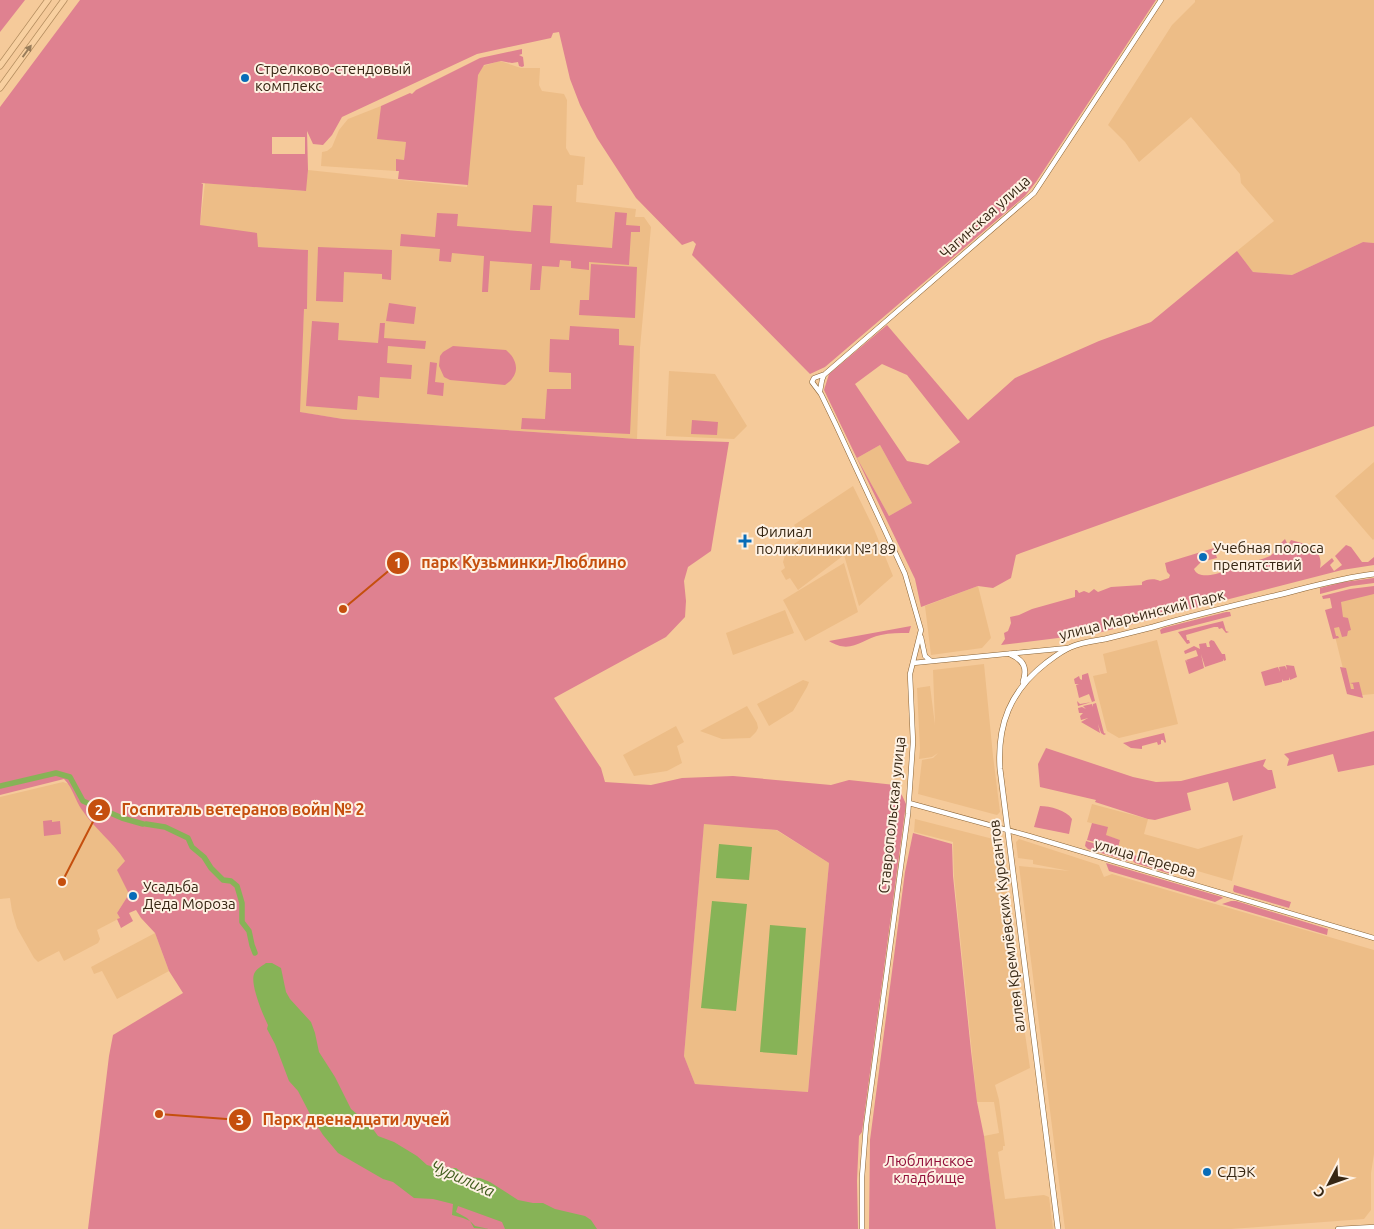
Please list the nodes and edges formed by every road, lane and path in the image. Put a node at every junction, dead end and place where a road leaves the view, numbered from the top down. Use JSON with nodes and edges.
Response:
{"nodes":[{"id":1,"x":48,"y":0,"type":"edge"},
{"id":2,"x":64,"y":0,"type":"edge"},
{"id":3,"x":1161,"y":0,"type":"edge"},
{"id":4,"x":0,"y":66,"type":"edge"},
{"id":5,"x":0,"y":88,"type":"edge"},
{"id":6,"x":825,"y":374,"type":"junction"},
{"id":7,"x":817,"y":378,"type":"junction"},
{"id":8,"x":821,"y":384,"type":"junction"},
{"id":9,"x":814,"y":386,"type":"junction"},
{"id":10,"x":821,"y":394,"type":"junction"},
{"id":11,"x":1374,"y":574,"type":"edge"},
{"id":12,"x":921,"y":636,"type":"junction"},
{"id":13,"x":1069,"y":648,"type":"junction"},
{"id":14,"x":1010,"y":654,"type":"junction"},
{"id":15,"x":933,"y":662,"type":"junction"},
{"id":16,"x":913,"y":663,"type":"junction"},
{"id":17,"x":1021,"y":687,"type":"junction"},
{"id":18,"x":909,"y":803,"type":"junction"},
{"id":19,"x":1008,"y":830,"type":"junction"},
{"id":20,"x":1374,"y":938,"type":"edge"},
{"id":21,"x":1374,"y":1227,"type":"edge"},
{"id":22,"x":862,"y":1229,"type":"edge"},
{"id":23,"x":1058,"y":1229,"type":"edge"},
{"id":24,"x":1338,"y":1229,"type":"edge"}],
"edges":[{"from":1,"to":4,"type":"highway"},
{"from":5,"to":2,"type":"highway","one_way":true},
{"from":3,"to":6,"type":"street","name":"Чагинская улица"},
{"from":6,"to":7,"type":"street","name":"Чагинская улица"},
{"from":6,"to":8,"type":"street","name":"Чагинская улица"},
{"from":7,"to":8,"type":"street"},
{"from":7,"to":9,"type":"street"},
{"from":8,"to":9,"type":"street"},
{"from":8,"to":10,"type":"street","name":"Ставропольская улица"},
{"from":9,"to":10,"type":"street","name":"Ставропольская улица"},
{"from":10,"to":12,"type":"street","name":"Ставропольская улица"},
{"from":11,"to":13,"type":"main road","name":"улица Марьинский Парк"},
{"from":12,"to":15,"type":"street"},
{"from":12,"to":16,"type":"street","name":"Ставропольская улица"},
{"from":13,"to":14,"type":"street","name":"улица Марьинский Парк"},
{"from":13,"to":17,"type":"main road","name":"аллея Кремлёвских Курсантов"},
{"from":14,"to":15,"type":"street","name":"улица Марьинский Парк"},
{"from":14,"to":17,"type":"main road"},
{"from":15,"to":16,"type":"street","name":"улица Марьинский Парк"},
{"from":16,"to":18,"type":"street","name":"Ставропольская улица"},
{"from":17,"to":19,"type":"main road","name":"аллея Кремлёвских Курсантов"},
{"from":18,"to":19,"type":"street","name":"улица Перерва"},
{"from":18,"to":22,"type":"street","name":"Ставропольская улица"},
{"from":19,"to":20,"type":"street","name":"улица Перерва"},
{"from":19,"to":23,"type":"main road","name":"аллея Кремлёвских Курсантов"},
{"from":21,"to":24,"type":"street"}]}
